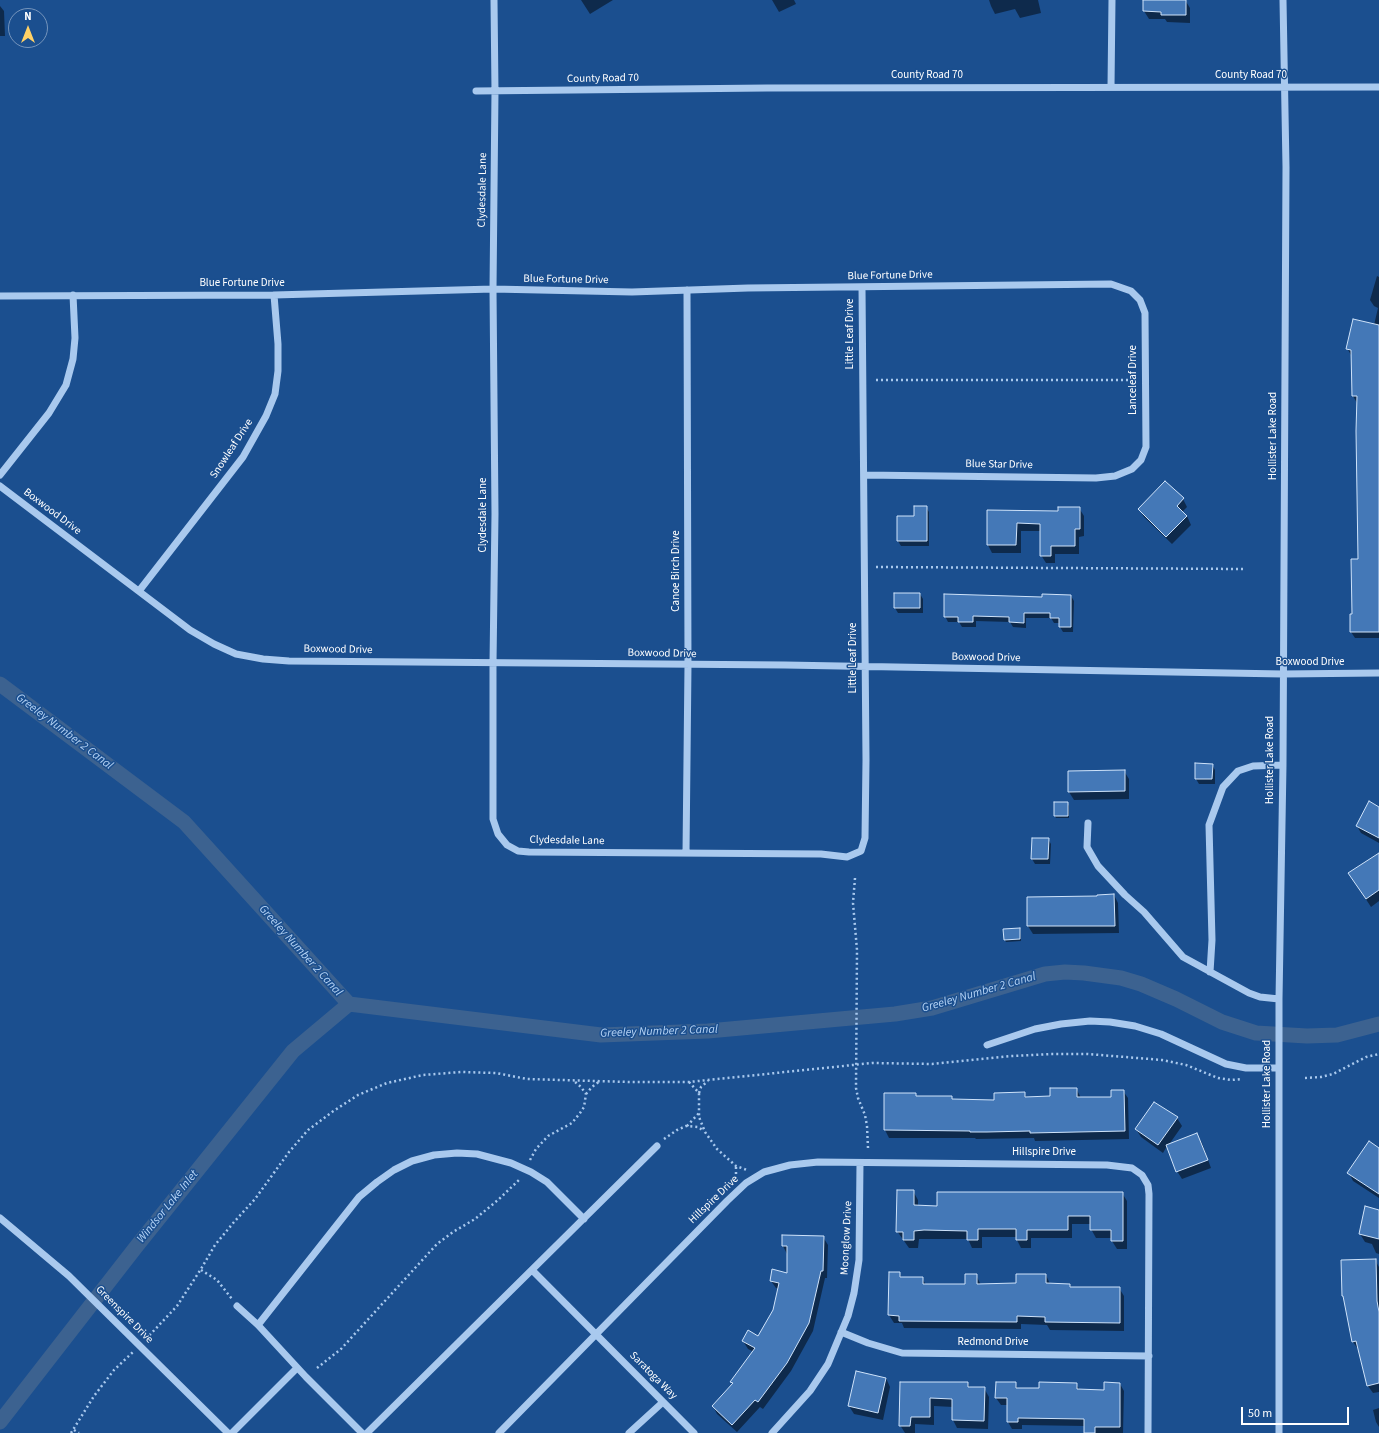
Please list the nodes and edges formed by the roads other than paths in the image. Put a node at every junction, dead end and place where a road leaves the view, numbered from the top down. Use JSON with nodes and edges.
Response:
{"nodes":[{"id":1,"x":494,"y":0,"type":"edge"},
{"id":2,"x":1112,"y":0,"type":"edge"},
{"id":3,"x":1283,"y":0,"type":"edge"},
{"id":4,"x":1111,"y":87,"type":"junction"},
{"id":5,"x":1379,"y":87,"type":"edge"},
{"id":6,"x":1284,"y":88,"type":"junction"},
{"id":7,"x":476,"y":91,"type":"dead end"},
{"id":8,"x":495,"y":91,"type":"junction"},
{"id":9,"x":862,"y":288,"type":"junction"},
{"id":10,"x":492,"y":289,"type":"junction"},
{"id":11,"x":687,"y":290,"type":"junction"},
{"id":12,"x":1131,"y":291,"type":"joint"},
{"id":13,"x":73,"y":295,"type":"junction"},
{"id":14,"x":274,"y":295,"type":"junction"},
{"id":15,"x":0,"y":296,"type":"edge"},
{"id":16,"x":1132,"y":469,"type":"joint"},
{"id":17,"x":864,"y":475,"type":"junction"},
{"id":18,"x":0,"y":476,"type":"edge"},
{"id":19,"x":0,"y":486,"type":"edge"},
{"id":20,"x":139,"y":591,"type":"junction"},
{"id":21,"x":493,"y":663,"type":"junction"},
{"id":22,"x":688,"y":666,"type":"junction"},
{"id":23,"x":865,"y":667,"type":"junction"},
{"id":24,"x":1379,"y":673,"type":"edge"},
{"id":25,"x":1283,"y":674,"type":"junction"},
{"id":26,"x":1283,"y":765,"type":"junction"},
{"id":27,"x":1088,"y":824,"type":"dead end"},
{"id":28,"x":686,"y":853,"type":"junction"},
{"id":29,"x":1210,"y":972,"type":"junction"},
{"id":30,"x":1278,"y":999,"type":"junction"},
{"id":31,"x":987,"y":1045,"type":"dead end"},
{"id":32,"x":1278,"y":1068,"type":"junction"},
{"id":33,"x":657,"y":1146,"type":"road end"},
{"id":34,"x":860,"y":1163,"type":"junction"},
{"id":35,"x":0,"y":1218,"type":"edge"},
{"id":36,"x":584,"y":1219,"type":"junction"},
{"id":37,"x":532,"y":1270,"type":"junction"},
{"id":38,"x":237,"y":1306,"type":"road end"},
{"id":39,"x":258,"y":1325,"type":"junction"},
{"id":40,"x":841,"y":1332,"type":"junction"},
{"id":41,"x":597,"y":1335,"type":"junction"},
{"id":42,"x":1149,"y":1356,"type":"junction"},
{"id":43,"x":297,"y":1368,"type":"junction"},
{"id":44,"x":663,"y":1402,"type":"junction"},
{"id":45,"x":228,"y":1433,"type":"edge"},
{"id":46,"x":232,"y":1433,"type":"edge"},
{"id":47,"x":362,"y":1433,"type":"edge"},
{"id":48,"x":367,"y":1433,"type":"edge"},
{"id":49,"x":499,"y":1433,"type":"edge"},
{"id":50,"x":629,"y":1433,"type":"edge"},
{"id":51,"x":694,"y":1433,"type":"edge"},
{"id":52,"x":772,"y":1433,"type":"edge"},
{"id":53,"x":1148,"y":1433,"type":"edge"},
{"id":54,"x":1279,"y":1433,"type":"edge"}],
"edges":[{"from":1,"to":8,"type":"street","name":"Clydesdale Lane"},
{"from":2,"to":4,"type":"street"},
{"from":3,"to":6,"type":"street","name":"Hollister Lake Road"},
{"from":4,"to":6,"type":"street","name":"County Road 70"},
{"from":4,"to":8,"type":"street","name":"County Road 70"},
{"from":5,"to":6,"type":"street","name":"County Road 70"},
{"from":6,"to":25,"type":"street","name":"Hollister Lake Road"},
{"from":7,"to":8,"type":"street","name":"County Road 70"},
{"from":8,"to":10,"type":"street","name":"Clydesdale Lane"},
{"from":9,"to":11,"type":"street","name":"Blue Fortune Drive"},
{"from":9,"to":12,"type":"street","name":"Blue Fortune Drive"},
{"from":9,"to":17,"type":"street","name":"Little Leaf Drive"},
{"from":10,"to":11,"type":"street","name":"Blue Fortune Drive"},
{"from":10,"to":14,"type":"street","name":"Blue Fortune Drive"},
{"from":10,"to":21,"type":"street","name":"Clydesdale Lane"},
{"from":11,"to":22,"type":"street","name":"Canoe Birch Drive"},
{"from":12,"to":16,"type":"street","name":"Lanceleaf Drive"},
{"from":13,"to":14,"type":"street","name":"Blue Fortune Drive"},
{"from":13,"to":15,"type":"street","name":"Blue Fortune Drive"},
{"from":13,"to":18,"type":"street"},
{"from":14,"to":20,"type":"street","name":"Snowleaf Drive"},
{"from":16,"to":17,"type":"street","name":"Blue Star Drive"},
{"from":17,"to":23,"type":"street","name":"Little Leaf Drive"},
{"from":19,"to":20,"type":"street","name":"Boxwood Drive"},
{"from":20,"to":21,"type":"street","name":"Boxwood Drive"},
{"from":21,"to":22,"type":"street","name":"Boxwood Drive"},
{"from":21,"to":28,"type":"street","name":"Clydesdale Lane"},
{"from":22,"to":23,"type":"street","name":"Boxwood Drive"},
{"from":22,"to":28,"type":"street","name":"Canoe Birch Drive"},
{"from":23,"to":25,"type":"street","name":"Boxwood Drive"},
{"from":23,"to":28,"type":"street","name":"Little Leaf Drive"},
{"from":24,"to":25,"type":"street","name":"Boxwood Drive"},
{"from":25,"to":26,"type":"street","name":"Hollister Lake Road"},
{"from":26,"to":29,"type":"street"},
{"from":26,"to":30,"type":"street","name":"Hollister Lake Road"},
{"from":27,"to":29,"type":"street"},
{"from":29,"to":30,"type":"street"},
{"from":30,"to":32,"type":"street","name":"Hollister Lake Road"},
{"from":31,"to":32,"type":"street"},
{"from":32,"to":54,"type":"street","name":"Hollister Lake Road"},
{"from":33,"to":36,"type":"street"},
{"from":34,"to":40,"type":"street","name":"Moonglow Drive"},
{"from":34,"to":41,"type":"street","name":"Hillspire Drive"},
{"from":34,"to":42,"type":"street","name":"Hillspire Drive"},
{"from":35,"to":45,"type":"street","name":"Greenspire Drive"},
{"from":36,"to":37,"type":"street"},
{"from":36,"to":39,"type":"street"},
{"from":37,"to":41,"type":"street","name":"Saratoga Way"},
{"from":37,"to":48,"type":"street"},
{"from":38,"to":39,"type":"street"},
{"from":39,"to":43,"type":"street"},
{"from":40,"to":42,"type":"street","name":"Redmond Drive"},
{"from":40,"to":52,"type":"street","name":"Moonglow Drive"},
{"from":41,"to":44,"type":"street","name":"Saratoga Way"},
{"from":41,"to":49,"type":"street","name":"Hillspire Drive"},
{"from":42,"to":53,"type":"street"},
{"from":43,"to":46,"type":"street"},
{"from":43,"to":47,"type":"street"},
{"from":44,"to":50,"type":"street"},
{"from":44,"to":51,"type":"street","name":"Saratoga Way"}]}
